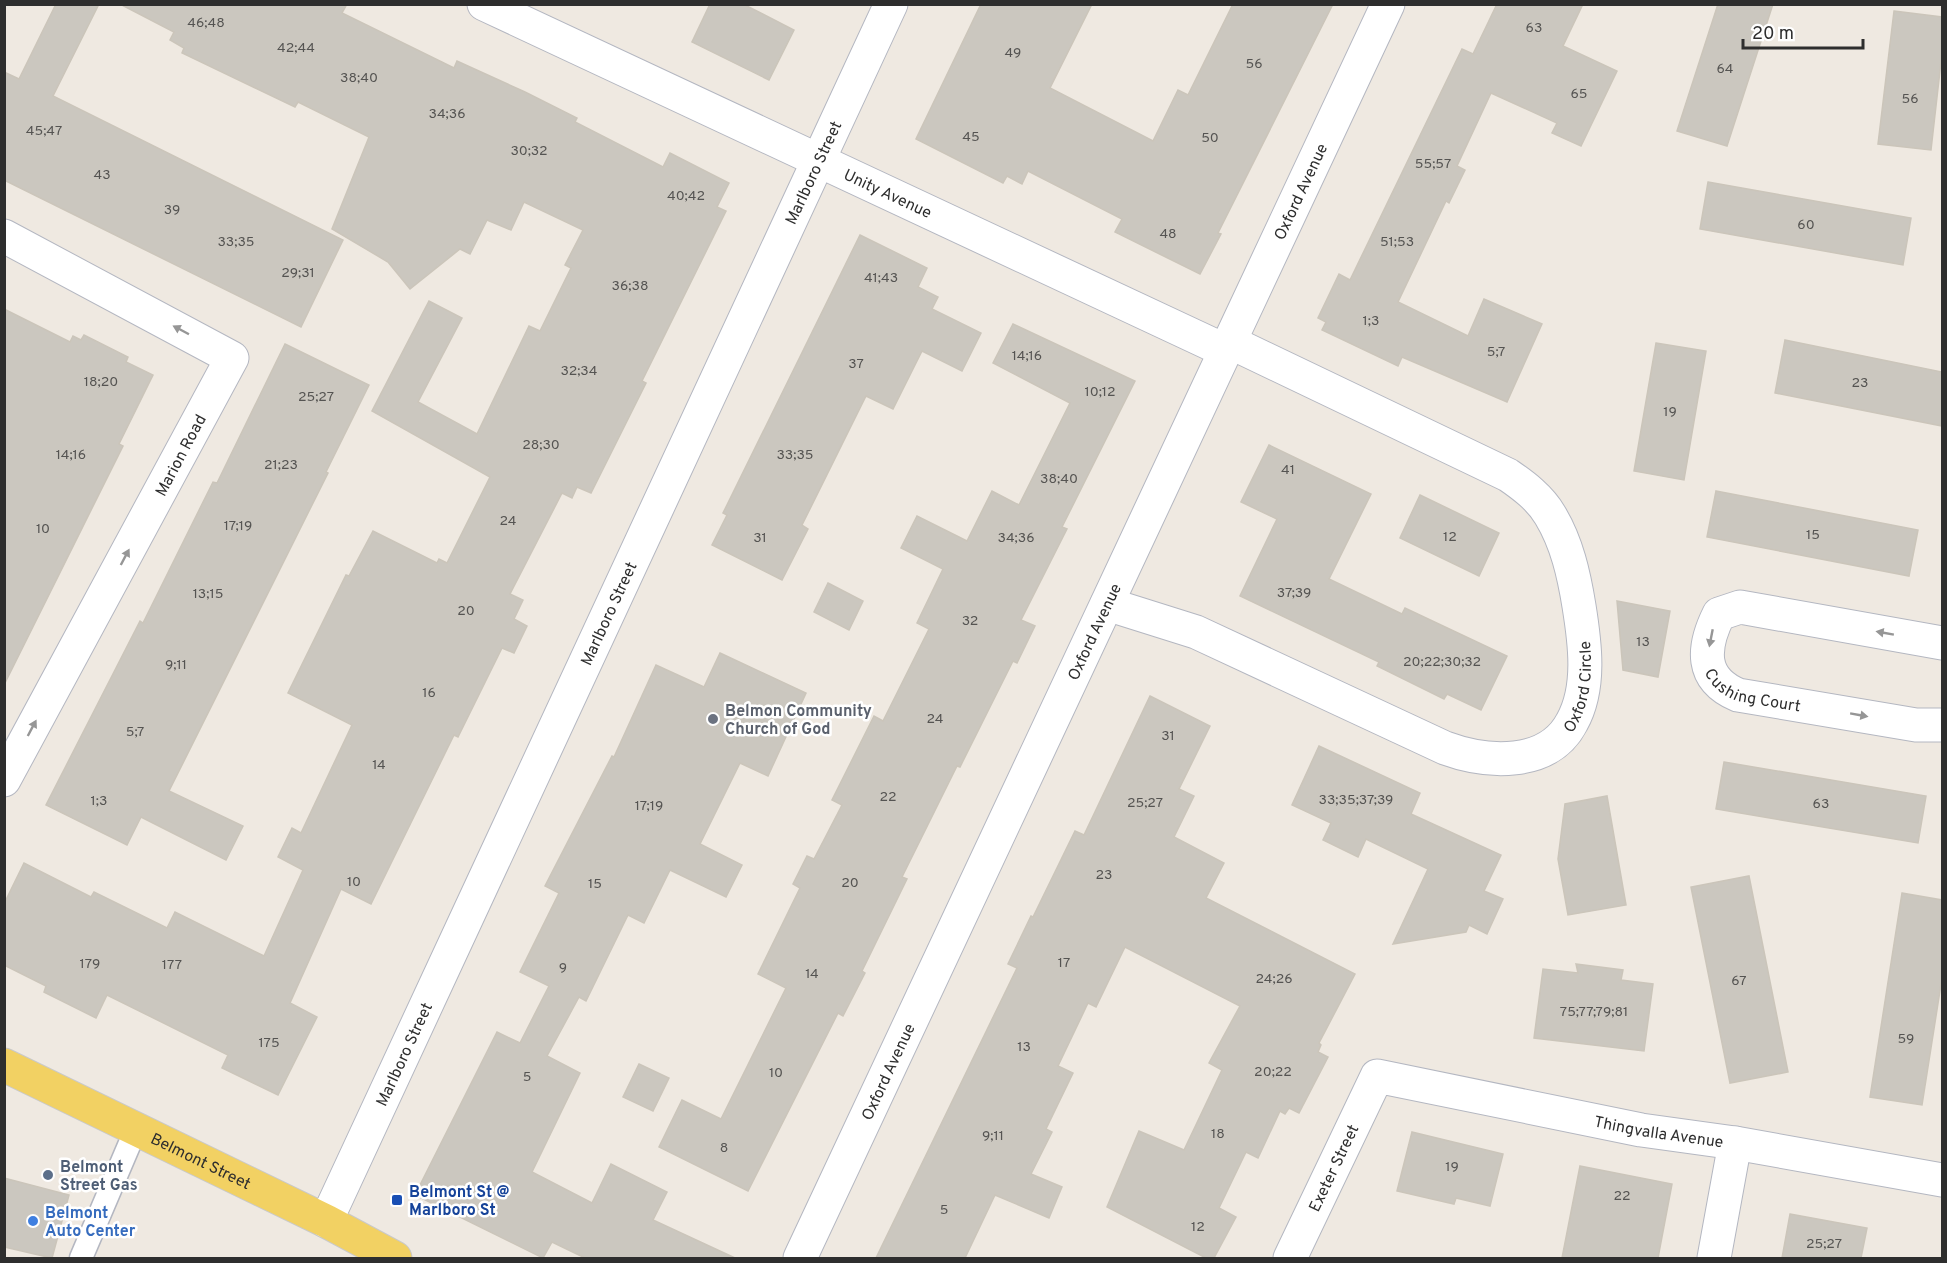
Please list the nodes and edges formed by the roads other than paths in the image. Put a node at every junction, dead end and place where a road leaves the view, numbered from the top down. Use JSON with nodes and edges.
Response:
{"nodes":[{"id":1,"x":484,"y":4,"type":"edge"},
{"id":2,"x":891,"y":4,"type":"edge"},
{"id":3,"x":1388,"y":4,"type":"edge"},
{"id":4,"x":819,"y":160,"type":"junction"},
{"id":5,"x":4,"y":236,"type":"edge"},
{"id":6,"x":1228,"y":346,"type":"junction"},
{"id":7,"x":1107,"y":604,"type":"junction"},
{"id":8,"x":1942,"y":643,"type":"edge"},
{"id":9,"x":1942,"y":725,"type":"edge"},
{"id":10,"x":4,"y":780,"type":"edge"},
{"id":11,"x":4,"y":1065,"type":"edge"},
{"id":12,"x":1377,"y":1076,"type":"joint"},
{"id":13,"x":136,"y":1129,"type":"junction"},
{"id":14,"x":1735,"y":1143,"type":"junction"},
{"id":15,"x":1942,"y":1180,"type":"edge"},
{"id":16,"x":326,"y":1221,"type":"junction"},
{"id":17,"x":81,"y":1258,"type":"edge"},
{"id":18,"x":395,"y":1258,"type":"edge"},
{"id":19,"x":801,"y":1258,"type":"edge"},
{"id":20,"x":1290,"y":1258,"type":"edge"},
{"id":21,"x":1714,"y":1258,"type":"edge"}],
"edges":[{"from":1,"to":4,"type":"street","name":"Unity Avenue"},
{"from":2,"to":4,"type":"street","name":"Marlboro Street"},
{"from":3,"to":6,"type":"street","name":"Oxford Avenue"},
{"from":4,"to":6,"type":"street","name":"Unity Avenue"},
{"from":4,"to":16,"type":"street","name":"Marlboro Street"},
{"from":10,"to":5,"type":"street","name":"Marion Road","one_way":true},
{"from":6,"to":7,"type":"street","name":"Oxford Avenue"},
{"from":6,"to":7,"type":"street","name":"Oxford Circle"},
{"from":7,"to":19,"type":"street","name":"Oxford Avenue"},
{"from":8,"to":9,"type":"street","name":"Cushing Court","one_way":true},
{"from":11,"to":13,"type":"main road","name":"Belmont Street"},
{"from":12,"to":14,"type":"street","name":"Thingvalla Avenue"},
{"from":12,"to":20,"type":"street","name":"Exeter Street"},
{"from":13,"to":16,"type":"main road","name":"Belmont Street"},
{"from":13,"to":17,"type":"lane"},
{"from":14,"to":15,"type":"street","name":"Thingvalla Avenue"},
{"from":14,"to":21,"type":"street"},
{"from":16,"to":18,"type":"main road","name":"Belmont Street"}]}
